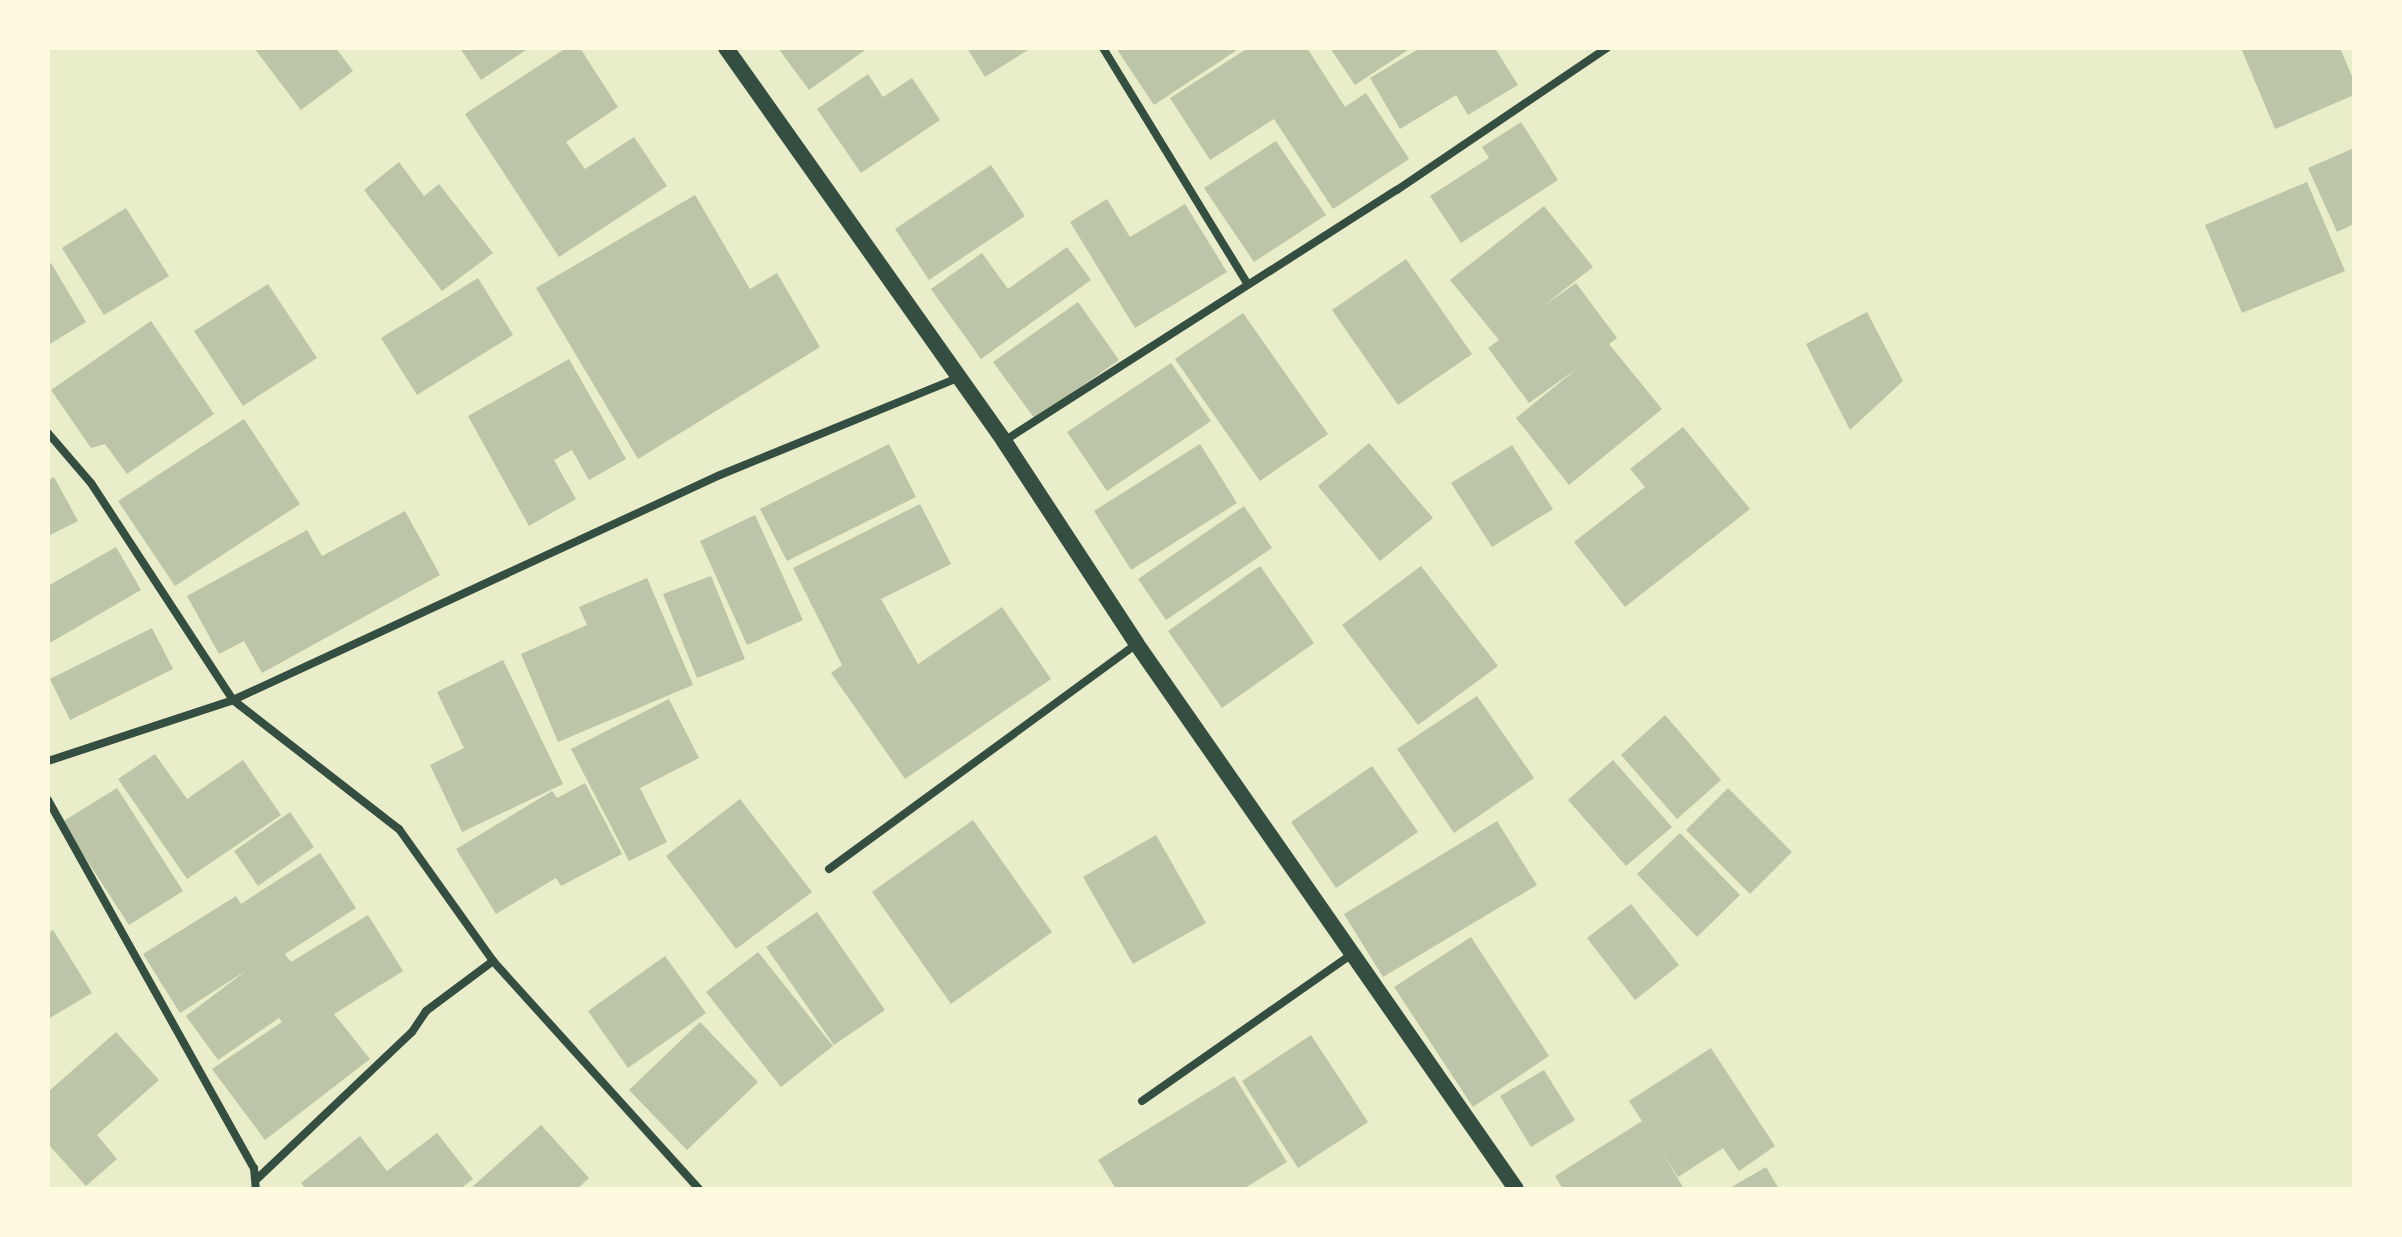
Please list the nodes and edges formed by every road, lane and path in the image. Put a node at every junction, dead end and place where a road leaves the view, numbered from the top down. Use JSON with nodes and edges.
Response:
{"nodes":[{"id":1,"x":726,"y":48,"type":"edge"},
{"id":2,"x":1103,"y":48,"type":"edge"},
{"id":3,"x":1607,"y":48,"type":"edge"},
{"id":4,"x":1247,"y":283,"type":"junction"},
{"id":5,"x":958,"y":378,"type":"junction"},
{"id":6,"x":48,"y":433,"type":"edge"},
{"id":7,"x":1004,"y":441,"type":"junction"},
{"id":8,"x":1136,"y":643,"type":"junction"},
{"id":9,"x":233,"y":700,"type":"junction"},
{"id":10,"x":48,"y":761,"type":"edge"},
{"id":11,"x":48,"y":800,"type":"edge"},
{"id":12,"x":829,"y":869,"type":"dead end"},
{"id":13,"x":1352,"y":954,"type":"junction"},
{"id":14,"x":493,"y":961,"type":"junction"},
{"id":15,"x":1142,"y":1101,"type":"dead end"},
{"id":16,"x":258,"y":1178,"type":"junction"},
{"id":17,"x":256,"y":1189,"type":"edge"},
{"id":18,"x":699,"y":1189,"type":"edge"},
{"id":19,"x":1516,"y":1189,"type":"edge"}],
"edges":[{"from":1,"to":5,"type":"main road"},
{"from":2,"to":4,"type":"street"},
{"from":3,"to":4,"type":"street"},
{"from":4,"to":7,"type":"street"},
{"from":5,"to":7,"type":"main road"},
{"from":5,"to":9,"type":"street"},
{"from":6,"to":9,"type":"street"},
{"from":7,"to":8,"type":"main road"},
{"from":8,"to":12,"type":"street"},
{"from":8,"to":13,"type":"main road"},
{"from":9,"to":10,"type":"street"},
{"from":9,"to":14,"type":"street"},
{"from":11,"to":16,"type":"street"},
{"from":13,"to":15,"type":"street"},
{"from":13,"to":19,"type":"main road"},
{"from":14,"to":16,"type":"street"},
{"from":14,"to":18,"type":"street"},
{"from":16,"to":17,"type":"street"}]}
